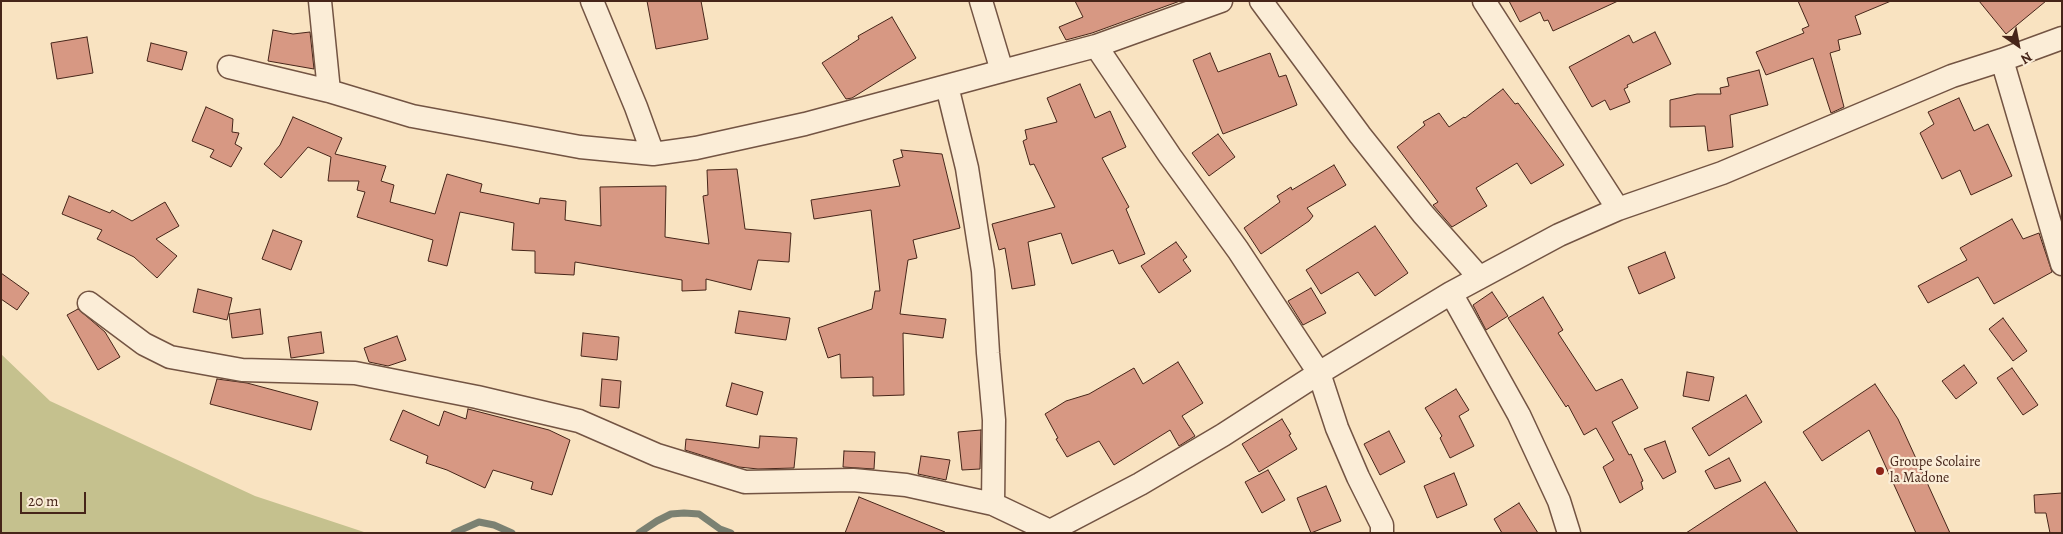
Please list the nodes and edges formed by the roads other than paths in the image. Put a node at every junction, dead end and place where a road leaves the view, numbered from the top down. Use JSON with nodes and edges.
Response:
{"nodes":[{"id":1,"x":320,"y":1,"type":"edge"},
{"id":2,"x":981,"y":1,"type":"edge"},
{"id":3,"x":1220,"y":1,"type":"edge"},
{"id":4,"x":1261,"y":1,"type":"edge"},
{"id":5,"x":1484,"y":1,"type":"edge"},
{"id":6,"x":599,"y":4,"type":"edge"},
{"id":7,"x":2062,"y":38,"type":"edge"},
{"id":8,"x":1096,"y":46,"type":"junction"},
{"id":9,"x":2002,"y":60,"type":"junction"},
{"id":10,"x":229,"y":67,"type":"dead end"},
{"id":11,"x":1002,"y":72,"type":"junction"},
{"id":12,"x":947,"y":86,"type":"junction"},
{"id":13,"x":328,"y":91,"type":"junction"},
{"id":14,"x":653,"y":154,"type":"junction"},
{"id":15,"x":1618,"y":209,"type":"junction"},
{"id":16,"x":2062,"y":264,"type":"edge"},
{"id":17,"x":1480,"y":278,"type":"junction"},
{"id":18,"x":1451,"y":293,"type":"junction"},
{"id":19,"x":89,"y":303,"type":"dead end"},
{"id":20,"x":1319,"y":373,"type":"junction"},
{"id":21,"x":993,"y":504,"type":"junction"},
{"id":22,"x":1053,"y":532,"type":"edge"},
{"id":23,"x":1382,"y":533,"type":"edge"},
{"id":24,"x":1569,"y":533,"type":"edge"}],
"edges":[{"from":1,"to":13,"type":"street"},
{"from":2,"to":11,"type":"street"},
{"from":3,"to":8,"type":"street"},
{"from":4,"to":17,"type":"street"},
{"from":5,"to":15,"type":"street"},
{"from":6,"to":14,"type":"street"},
{"from":7,"to":9,"type":"street"},
{"from":8,"to":11,"type":"street"},
{"from":8,"to":20,"type":"street"},
{"from":9,"to":15,"type":"street"},
{"from":9,"to":16,"type":"street"},
{"from":10,"to":13,"type":"street"},
{"from":11,"to":12,"type":"street"},
{"from":12,"to":14,"type":"street"},
{"from":12,"to":21,"type":"street"},
{"from":13,"to":14,"type":"street"},
{"from":15,"to":17,"type":"street"},
{"from":17,"to":18,"type":"street"},
{"from":18,"to":20,"type":"street"},
{"from":18,"to":24,"type":"street"},
{"from":19,"to":21,"type":"street"},
{"from":20,"to":22,"type":"street"},
{"from":20,"to":23,"type":"street"},
{"from":21,"to":22,"type":"street"}]}
